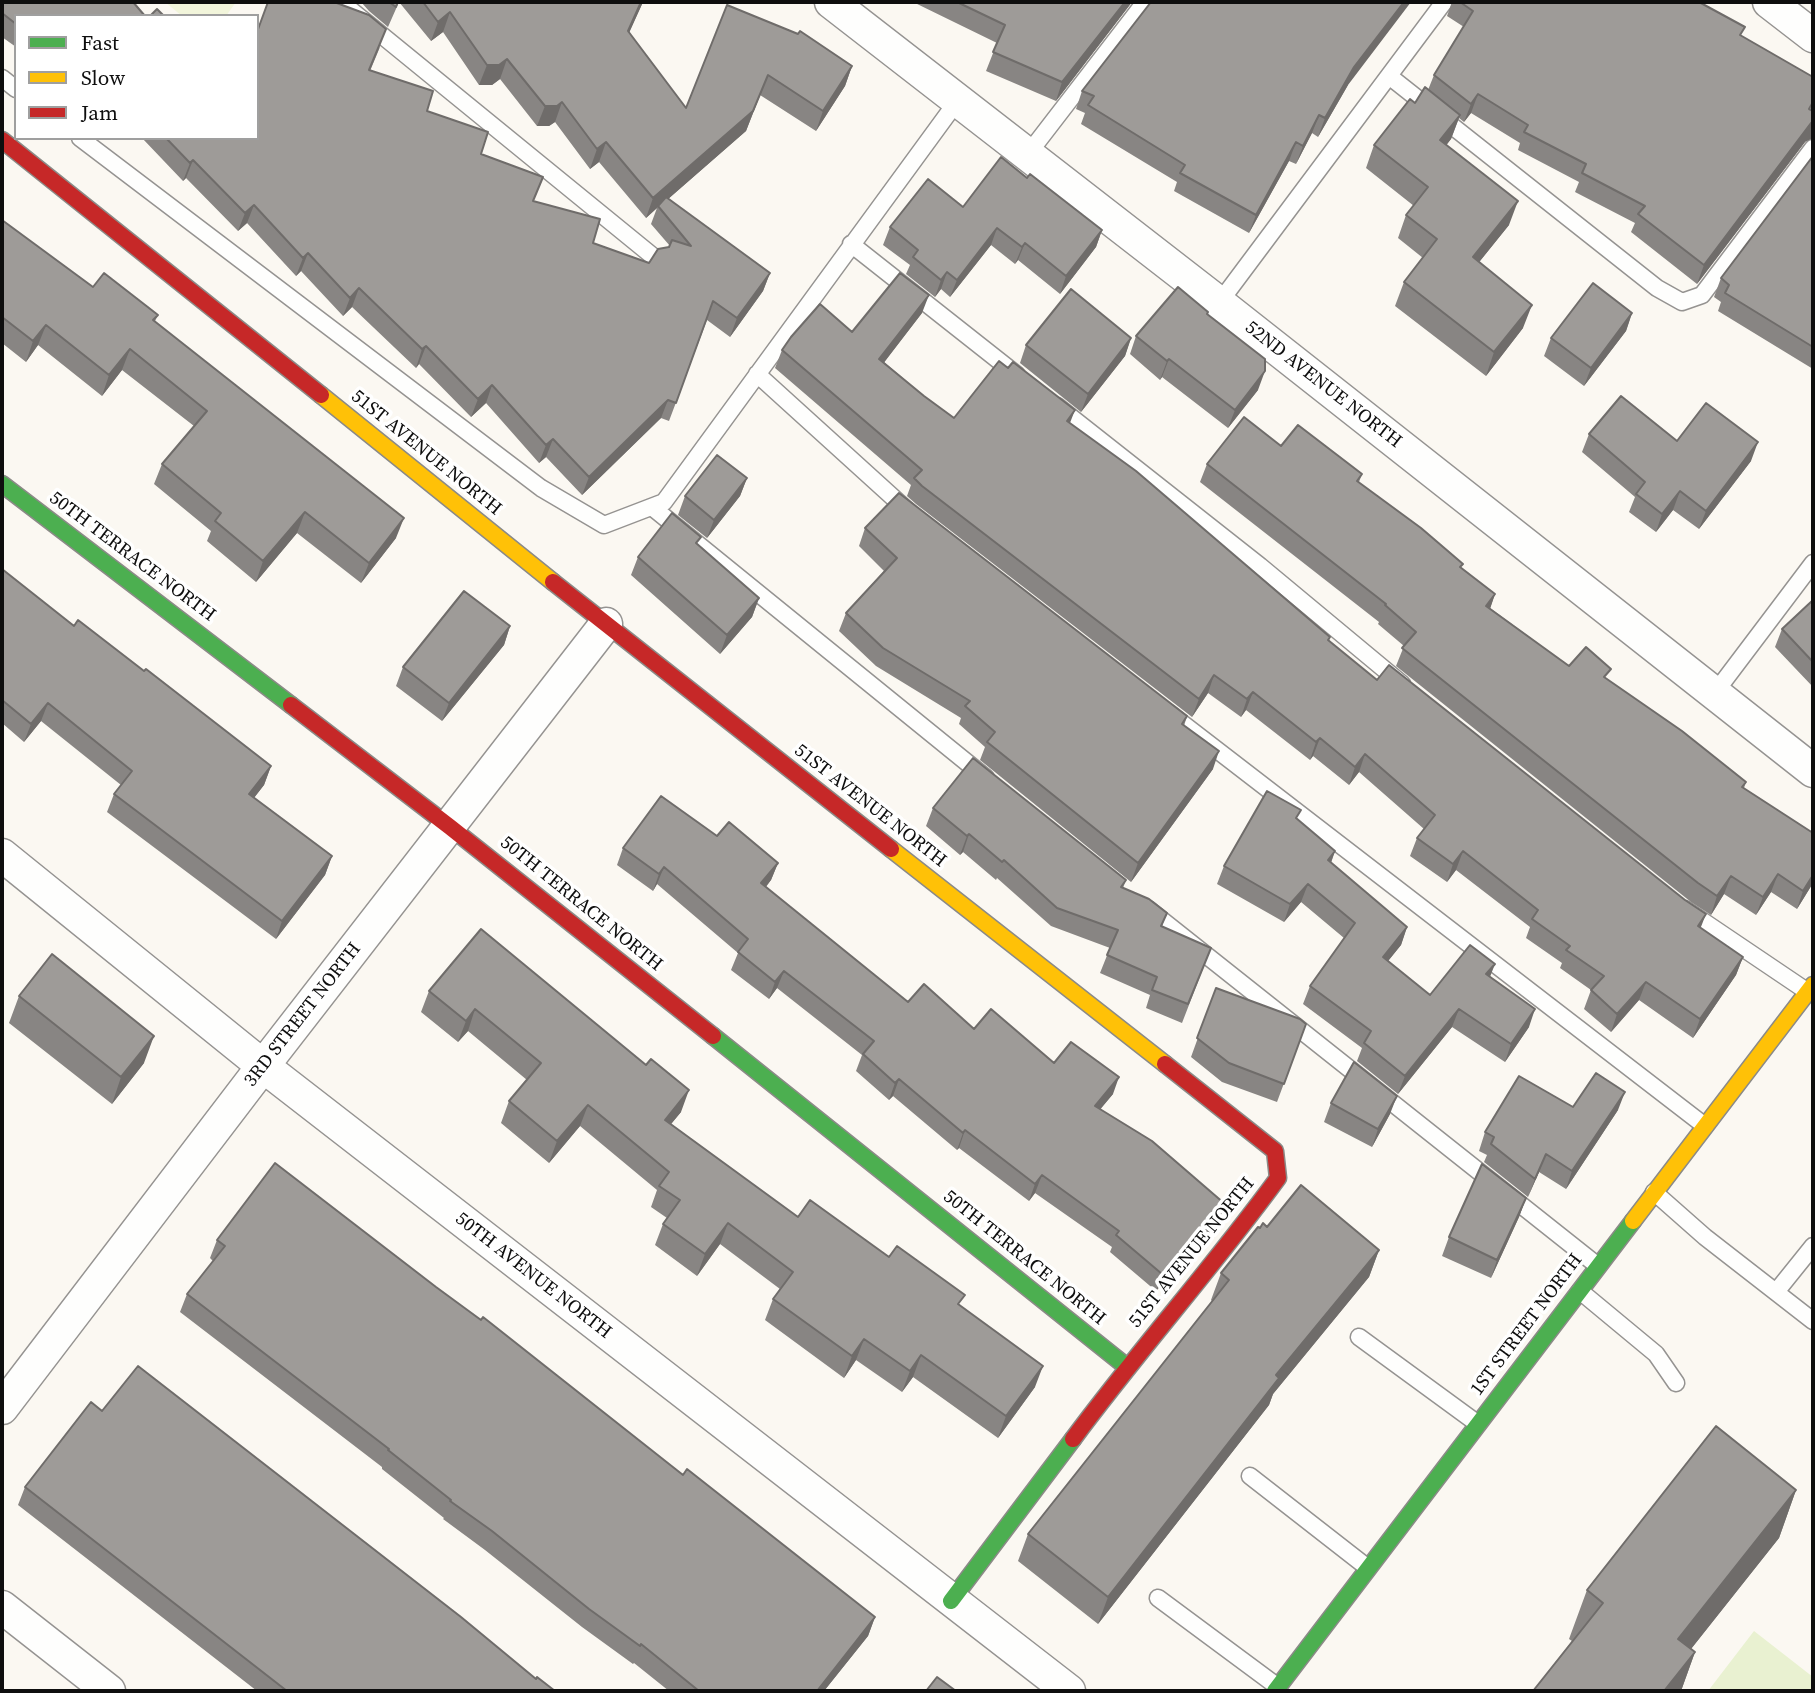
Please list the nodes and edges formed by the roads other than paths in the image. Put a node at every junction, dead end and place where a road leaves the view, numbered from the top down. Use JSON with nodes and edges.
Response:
{"nodes":[{"id":1,"x":341,"y":2,"type":"edge"},
{"id":2,"x":1144,"y":2,"type":"edge"},
{"id":3,"x":1444,"y":2,"type":"edge"},
{"id":4,"x":1769,"y":2,"type":"edge"},
{"id":5,"x":848,"y":7,"type":"edge"},
{"id":6,"x":1813,"y":36,"type":"edge"},
{"id":7,"x":1388,"y":76,"type":"junction"},
{"id":8,"x":958,"y":100,"type":"junction"},
{"id":9,"x":2,"y":140,"type":"edge"},
{"id":10,"x":83,"y":140,"type":"edge"},
{"id":11,"x":1813,"y":148,"type":"edge"},
{"id":12,"x":1028,"y":154,"type":"junction"},
{"id":13,"x":851,"y":244,"type":"junction"},
{"id":14,"x":655,"y":258,"type":"edge"},
{"id":15,"x":1220,"y":303,"type":"junction"},
{"id":16,"x":757,"y":374,"type":"junction"},
{"id":17,"x":2,"y":484,"type":"edge"},
{"id":18,"x":652,"y":507,"type":"junction"},
{"id":19,"x":920,"y":520,"type":"edge"},
{"id":20,"x":1813,"y":563,"type":"edge"},
{"id":21,"x":607,"y":624,"type":"junction"},
{"id":22,"x":1410,"y":690,"type":"edge"},
{"id":23,"x":1714,"y":694,"type":"junction"},
{"id":24,"x":1153,"y":700,"type":"edge"},
{"id":25,"x":1813,"y":771,"type":"edge"},
{"id":26,"x":995,"y":786,"type":"edge"},
{"id":27,"x":450,"y":827,"type":"junction"},
{"id":28,"x":2,"y":855,"type":"edge"},
{"id":29,"x":1135,"y":899,"type":"edge"},
{"id":30,"x":1675,"y":902,"type":"edge"},
{"id":31,"x":1811,"y":988,"type":"edge"},
{"id":32,"x":263,"y":1066,"type":"junction"},
{"id":33,"x":1705,"y":1126,"type":"junction"},
{"id":34,"x":1654,"y":1192,"type":"junction"},
{"id":35,"x":1813,"y":1246,"type":"edge"},
{"id":36,"x":1598,"y":1266,"type":"junction"},
{"id":37,"x":1579,"y":1290,"type":"junction"},
{"id":38,"x":1776,"y":1292,"type":"junction"},
{"id":39,"x":1813,"y":1321,"type":"edge"},
{"id":40,"x":1359,"y":1337,"type":"dead end"},
{"id":41,"x":1127,"y":1367,"type":"junction"},
{"id":42,"x":1676,"y":1383,"type":"dead end"},
{"id":43,"x":2,"y":1408,"type":"edge"},
{"id":44,"x":1478,"y":1424,"type":"junction"},
{"id":45,"x":1250,"y":1476,"type":"dead end"},
{"id":46,"x":1368,"y":1568,"type":"junction"},
{"id":47,"x":1158,"y":1598,"type":"dead end"},
{"id":48,"x":951,"y":1601,"type":"junction"},
{"id":49,"x":2,"y":1607,"type":"edge"},
{"id":50,"x":1277,"y":1689,"type":"edge"},
{"id":51,"x":109,"y":1691,"type":"edge"},
{"id":52,"x":1069,"y":1691,"type":"edge"}],
"edges":[{"from":1,"to":14,"type":"lane"},
{"from":2,"to":12,"type":"lane"},
{"from":3,"to":7,"type":"lane"},
{"from":4,"to":6,"type":"street"},
{"from":5,"to":8,"type":"street","name":"52ND AVENUE NORTH"},
{"from":7,"to":11,"type":"lane"},
{"from":7,"to":15,"type":"lane"},
{"from":8,"to":12,"type":"street","name":"52ND AVENUE NORTH"},
{"from":8,"to":13,"type":"lane"},
{"from":9,"to":21,"type":"street","name":"51ST AVENUE NORTH"},
{"from":10,"to":18,"type":"lane"},
{"from":12,"to":15,"type":"street","name":"52ND AVENUE NORTH"},
{"from":13,"to":16,"type":"lane"},
{"from":13,"to":22,"type":"lane"},
{"from":15,"to":23,"type":"street","name":"52ND AVENUE NORTH"},
{"from":16,"to":18,"type":"lane"},
{"from":16,"to":19,"type":"lane"},
{"from":17,"to":27,"type":"street","name":"50TH TERRACE NORTH"},
{"from":18,"to":26,"type":"lane"},
{"from":20,"to":23,"type":"lane"},
{"from":21,"to":27,"type":"street","name":"3RD STREET NORTH"},
{"from":21,"to":41,"type":"street","name":"51ST AVENUE NORTH"},
{"from":23,"to":25,"type":"street","name":"52ND AVENUE NORTH"},
{"from":24,"to":33,"type":"lane"},
{"from":27,"to":32,"type":"street","name":"3RD STREET NORTH"},
{"from":27,"to":41,"type":"street","name":"50TH TERRACE NORTH"},
{"from":28,"to":32,"type":"street","name":"50TH AVENUE NORTH"},
{"from":29,"to":36,"type":"lane"},
{"from":30,"to":31,"type":"lane"},
{"from":31,"to":33,"type":"street","name":"1ST STREET NORTH"},
{"from":32,"to":43,"type":"street","name":"3RD STREET NORTH"},
{"from":32,"to":48,"type":"street","name":"50TH AVENUE NORTH"},
{"from":33,"to":34,"type":"street","name":"1ST STREET NORTH"},
{"from":34,"to":36,"type":"street","name":"1ST STREET NORTH"},
{"from":34,"to":38,"type":"lane"},
{"from":35,"to":38,"type":"lane"},
{"from":36,"to":37,"type":"street","name":"1ST STREET NORTH"},
{"from":37,"to":42,"type":"lane"},
{"from":37,"to":44,"type":"street","name":"1ST STREET NORTH"},
{"from":38,"to":39,"type":"lane"},
{"from":40,"to":44,"type":"lane"},
{"from":41,"to":48,"type":"street","name":"51ST AVENUE NORTH"},
{"from":44,"to":46,"type":"street","name":"1ST STREET NORTH"},
{"from":45,"to":46,"type":"lane"},
{"from":46,"to":50,"type":"street","name":"1ST STREET NORTH"},
{"from":47,"to":50,"type":"lane"},
{"from":48,"to":52,"type":"street","name":"50TH AVENUE NORTH"},
{"from":49,"to":51,"type":"street"}]}
